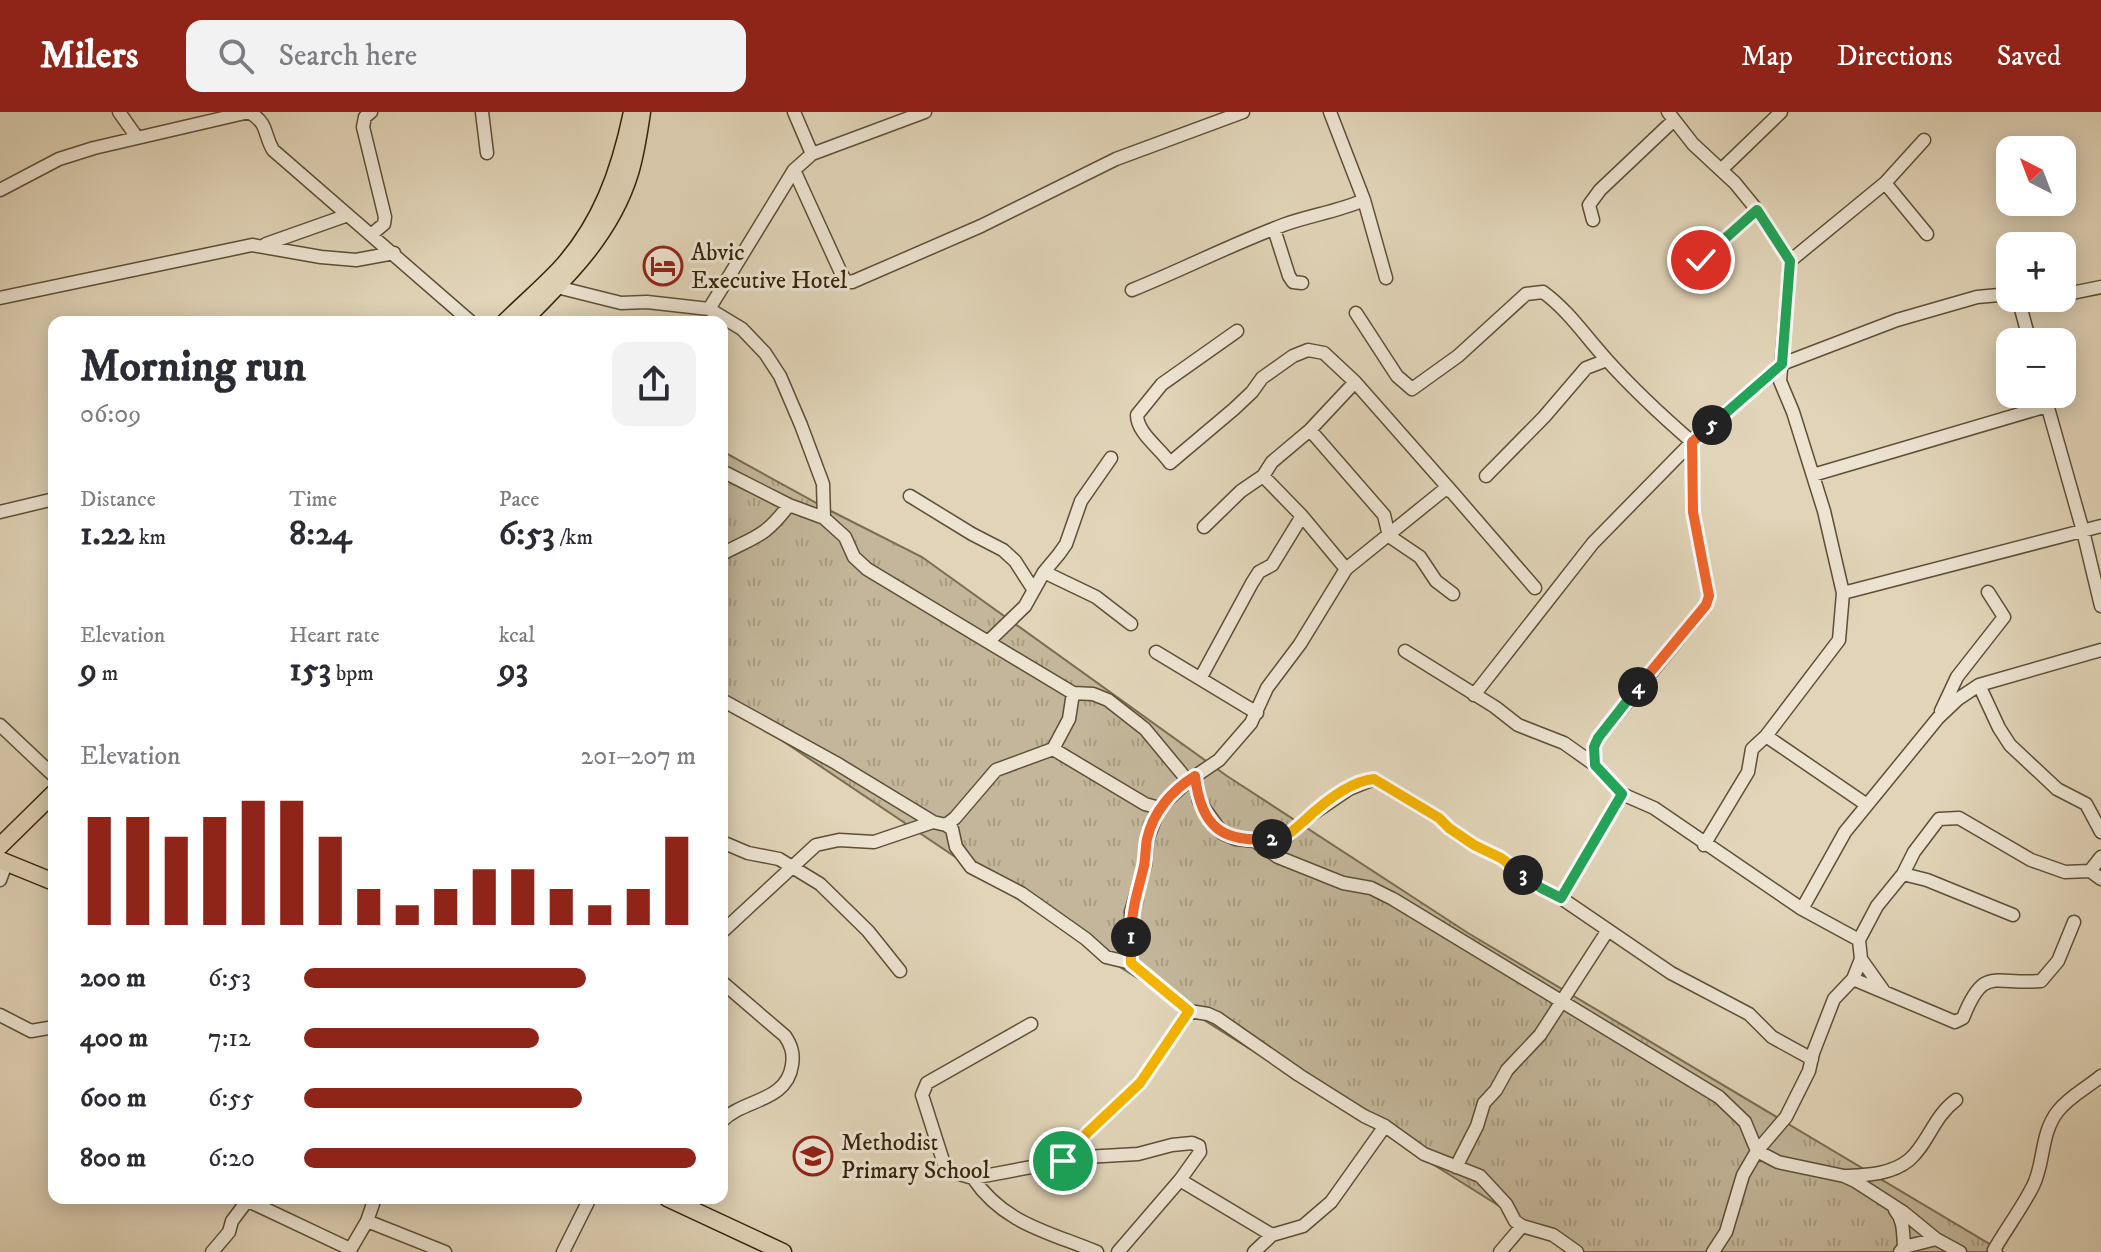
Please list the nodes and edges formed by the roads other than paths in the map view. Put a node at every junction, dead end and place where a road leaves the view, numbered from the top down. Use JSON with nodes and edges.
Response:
{"nodes":[{"id":1,"x":119,"y":112,"type":"edge"},
{"id":2,"x":249,"y":112,"type":"edge"},
{"id":3,"x":371,"y":112,"type":"edge"},
{"id":4,"x":482,"y":112,"type":"edge"},
{"id":5,"x":632,"y":112,"type":"edge"},
{"id":6,"x":642,"y":112,"type":"edge"},
{"id":7,"x":794,"y":112,"type":"edge"},
{"id":8,"x":925,"y":112,"type":"edge"},
{"id":9,"x":1243,"y":112,"type":"edge"},
{"id":10,"x":1330,"y":112,"type":"edge"},
{"id":11,"x":1781,"y":112,"type":"edge"},
{"id":12,"x":1671,"y":116,"type":"edge"},
{"id":13,"x":136,"y":136,"type":"junction"},
{"id":14,"x":1924,"y":140,"type":"dead end"},
{"id":15,"x":487,"y":153,"type":"dead end"},
{"id":16,"x":812,"y":154,"type":"junction"},
{"id":17,"x":1722,"y":169,"type":"junction"},
{"id":18,"x":794,"y":170,"type":"junction"},
{"id":19,"x":1885,"y":183,"type":"junction"},
{"id":20,"x":0,"y":190,"type":"edge"},
{"id":21,"x":1364,"y":200,"type":"junction"},
{"id":22,"x":1757,"y":210,"type":"junction"},
{"id":23,"x":348,"y":215,"type":"junction"},
{"id":24,"x":1593,"y":220,"type":"dead end"},
{"id":25,"x":1274,"y":229,"type":"junction"},
{"id":26,"x":372,"y":234,"type":"junction"},
{"id":27,"x":1927,"y":234,"type":"dead end"},
{"id":28,"x":262,"y":245,"type":"junction"},
{"id":29,"x":394,"y":253,"type":"junction"},
{"id":30,"x":1701,"y":260,"type":"dead end"},
{"id":31,"x":1790,"y":261,"type":"junction"},
{"id":32,"x":1386,"y":278,"type":"dead end"},
{"id":33,"x":1302,"y":283,"type":"dead end"},
{"id":34,"x":557,"y":287,"type":"junction"},
{"id":35,"x":2101,"y":287,"type":"edge"},
{"id":36,"x":1132,"y":290,"type":"dead end"},
{"id":37,"x":2076,"y":292,"type":"edge"},
{"id":38,"x":1996,"y":295,"type":"edge"},
{"id":39,"x":0,"y":298,"type":"edge"},
{"id":40,"x":709,"y":309,"type":"junction"},
{"id":41,"x":1356,"y":313,"type":"dead end"},
{"id":42,"x":463,"y":316,"type":"edge"},
{"id":43,"x":511,"y":316,"type":"edge"},
{"id":44,"x":528,"y":316,"type":"edge"},
{"id":45,"x":721,"y":316,"type":"edge"},
{"id":46,"x":728,"y":321,"type":"edge"},
{"id":47,"x":1237,"y":331,"type":"dead end"},
{"id":48,"x":1607,"y":360,"type":"junction"},
{"id":49,"x":1782,"y":364,"type":"junction"},
{"id":50,"x":1355,"y":382,"type":"junction"},
{"id":51,"x":2021,"y":408,"type":"edge"},
{"id":52,"x":2048,"y":408,"type":"edge"},
{"id":53,"x":1310,"y":430,"type":"junction"},
{"id":54,"x":1692,"y":442,"type":"junction"},
{"id":55,"x":1111,"y":458,"type":"dead end"},
{"id":56,"x":728,"y":474,"type":"edge"},
{"id":57,"x":1813,"y":475,"type":"junction"},
{"id":58,"x":1263,"y":476,"type":"junction"},
{"id":59,"x":1486,"y":476,"type":"dead end"},
{"id":60,"x":1452,"y":492,"type":"junction"},
{"id":61,"x":910,"y":496,"type":"dead end"},
{"id":62,"x":48,"y":500,"type":"edge"},
{"id":63,"x":789,"y":505,"type":"junction"},
{"id":64,"x":0,"y":512,"type":"edge"},
{"id":65,"x":1302,"y":516,"type":"junction"},
{"id":66,"x":824,"y":518,"type":"junction"},
{"id":67,"x":2101,"y":526,"type":"edge"},
{"id":68,"x":1204,"y":527,"type":"dead end"},
{"id":69,"x":2083,"y":531,"type":"junction"},
{"id":70,"x":1389,"y":536,"type":"junction"},
{"id":71,"x":728,"y":551,"type":"edge"},
{"id":72,"x":1346,"y":569,"type":"junction"},
{"id":73,"x":1044,"y":572,"type":"junction"},
{"id":74,"x":1535,"y":588,"type":"dead end"},
{"id":75,"x":1033,"y":589,"type":"junction"},
{"id":76,"x":1988,"y":592,"type":"dead end"},
{"id":77,"x":1843,"y":593,"type":"junction"},
{"id":78,"x":1453,"y":594,"type":"dead end"},
{"id":79,"x":2101,"y":606,"type":"edge"},
{"id":80,"x":1131,"y":624,"type":"dead end"},
{"id":81,"x":989,"y":641,"type":"junction"},
{"id":82,"x":2101,"y":650,"type":"edge"},
{"id":83,"x":1405,"y":651,"type":"dead end"},
{"id":84,"x":1156,"y":652,"type":"dead end"},
{"id":85,"x":1201,"y":677,"type":"junction"},
{"id":86,"x":1979,"y":685,"type":"junction"},
{"id":87,"x":1073,"y":693,"type":"junction"},
{"id":88,"x":1474,"y":695,"type":"junction"},
{"id":89,"x":728,"y":703,"type":"edge"},
{"id":90,"x":1257,"y":713,"type":"junction"},
{"id":91,"x":1938,"y":718,"type":"junction"},
{"id":92,"x":0,"y":725,"type":"edge"},
{"id":93,"x":1766,"y":736,"type":"junction"},
{"id":94,"x":1053,"y":749,"type":"junction"},
{"id":95,"x":1595,"y":765,"type":"junction"},
{"id":96,"x":48,"y":770,"type":"edge"},
{"id":97,"x":1192,"y":778,"type":"junction"},
{"id":98,"x":1622,"y":794,"type":"junction"},
{"id":99,"x":48,"y":799,"type":"edge"},
{"id":100,"x":1867,"y":805,"type":"junction"},
{"id":101,"x":1159,"y":808,"type":"junction"},
{"id":102,"x":48,"y":814,"type":"edge"},
{"id":103,"x":946,"y":824,"type":"junction"},
{"id":104,"x":2101,"y":832,"type":"edge"},
{"id":105,"x":1255,"y":841,"type":"junction"},
{"id":106,"x":728,"y":845,"type":"edge"},
{"id":107,"x":1704,"y":845,"type":"junction"},
{"id":108,"x":0,"y":846,"type":"edge"},
{"id":109,"x":2101,"y":857,"type":"edge"},
{"id":110,"x":2,"y":866,"type":"edge"},
{"id":111,"x":792,"y":866,"type":"junction"},
{"id":112,"x":1903,"y":874,"type":"junction"},
{"id":113,"x":2096,"y":875,"type":"edge"},
{"id":114,"x":48,"y":880,"type":"edge"},
{"id":115,"x":1561,"y":898,"type":"junction"},
{"id":116,"x":1802,"y":909,"type":"junction"},
{"id":117,"x":2013,"y":915,"type":"dead end"},
{"id":118,"x":2074,"y":922,"type":"dead end"},
{"id":119,"x":728,"y":926,"type":"edge"},
{"id":120,"x":1608,"y":930,"type":"junction"},
{"id":121,"x":1859,"y":940,"type":"junction"},
{"id":122,"x":1861,"y":959,"type":"junction"},
{"id":123,"x":1131,"y":963,"type":"junction"},
{"id":124,"x":900,"y":971,"type":"dead end"},
{"id":125,"x":1853,"y":979,"type":"junction"},
{"id":126,"x":728,"y":987,"type":"edge"},
{"id":127,"x":1883,"y":990,"type":"junction"},
{"id":128,"x":1563,"y":1002,"type":"junction"},
{"id":129,"x":1189,"y":1011,"type":"junction"},
{"id":130,"x":0,"y":1015,"type":"edge"},
{"id":131,"x":1031,"y":1024,"type":"dead end"},
{"id":132,"x":48,"y":1028,"type":"edge"},
{"id":133,"x":1812,"y":1059,"type":"junction"},
{"id":134,"x":2101,"y":1076,"type":"edge"},
{"id":135,"x":1956,"y":1100,"type":"dead end"},
{"id":136,"x":728,"y":1116,"type":"edge"},
{"id":137,"x":1385,"y":1126,"type":"junction"},
{"id":138,"x":1757,"y":1151,"type":"junction"},
{"id":139,"x":1063,"y":1161,"type":"junction"},
{"id":140,"x":1456,"y":1167,"type":"junction"},
{"id":141,"x":1844,"y":1176,"type":"junction"},
{"id":142,"x":973,"y":1178,"type":"junction"},
{"id":143,"x":1180,"y":1180,"type":"junction"},
{"id":144,"x":241,"y":1204,"type":"edge"},
{"id":145,"x":254,"y":1204,"type":"edge"},
{"id":146,"x":373,"y":1204,"type":"edge"},
{"id":147,"x":587,"y":1204,"type":"edge"},
{"id":148,"x":680,"y":1204,"type":"edge"},
{"id":149,"x":1893,"y":1207,"type":"junction"},
{"id":150,"x":367,"y":1221,"type":"junction"},
{"id":151,"x":1522,"y":1226,"type":"junction"},
{"id":152,"x":1272,"y":1235,"type":"junction"},
{"id":153,"x":1936,"y":1239,"type":"junction"},
{"id":154,"x":1902,"y":1250,"type":"edge"},
{"id":155,"x":350,"y":1251,"type":"edge"},
{"id":156,"x":1992,"y":1251,"type":"edge"},
{"id":157,"x":212,"y":1252,"type":"edge"},
{"id":158,"x":445,"y":1252,"type":"edge"},
{"id":159,"x":563,"y":1252,"type":"edge"},
{"id":160,"x":783,"y":1252,"type":"edge"},
{"id":161,"x":1097,"y":1252,"type":"edge"},
{"id":162,"x":1118,"y":1252,"type":"edge"},
{"id":163,"x":1254,"y":1252,"type":"edge"},
{"id":164,"x":1500,"y":1252,"type":"edge"},
{"id":165,"x":1577,"y":1252,"type":"edge"},
{"id":166,"x":1713,"y":1252,"type":"edge"},
{"id":167,"x":1960,"y":1252,"type":"edge"}],
"edges":[{"from":1,"to":13,"type":"street"},
{"from":2,"to":13,"type":"street"},
{"from":2,"to":23,"type":"street"},
{"from":3,"to":26,"type":"street"},
{"from":4,"to":15,"type":"street"},
{"from":5,"to":43,"type":"main road"},
{"from":6,"to":34,"type":"main road"},
{"from":7,"to":16,"type":"street"},
{"from":8,"to":16,"type":"street"},
{"from":9,"to":18,"type":"street"},
{"from":10,"to":21,"type":"street"},
{"from":11,"to":17,"type":"street"},
{"from":12,"to":17,"type":"street"},
{"from":12,"to":24,"type":"street"},
{"from":13,"to":20,"type":"street"},
{"from":14,"to":19,"type":"street"},
{"from":16,"to":18,"type":"street"},
{"from":17,"to":22,"type":"street"},
{"from":18,"to":40,"type":"street"},
{"from":19,"to":27,"type":"street"},
{"from":19,"to":31,"type":"street"},
{"from":21,"to":25,"type":"street"},
{"from":21,"to":32,"type":"street"},
{"from":22,"to":30,"type":"street"},
{"from":22,"to":31,"type":"street"},
{"from":23,"to":26,"type":"street"},
{"from":23,"to":28,"type":"street"},
{"from":25,"to":33,"type":"street"},
{"from":25,"to":36,"type":"street"},
{"from":26,"to":29,"type":"street"},
{"from":28,"to":29,"type":"street"},
{"from":28,"to":39,"type":"street"},
{"from":29,"to":42,"type":"street"},
{"from":31,"to":49,"type":"street"},
{"from":34,"to":40,"type":"street"},
{"from":34,"to":44,"type":"main road"},
{"from":35,"to":37,"type":"street"},
{"from":38,"to":49,"type":"street"},
{"from":40,"to":45,"type":"street"},
{"from":41,"to":48,"type":"street"},
{"from":46,"to":66,"type":"street"},
{"from":47,"to":50,"type":"street"},
{"from":48,"to":54,"type":"street"},
{"from":48,"to":59,"type":"street"},
{"from":49,"to":54,"type":"street"},
{"from":49,"to":57,"type":"street"},
{"from":50,"to":53,"type":"street"},
{"from":50,"to":60,"type":"street"},
{"from":51,"to":57,"type":"street"},
{"from":52,"to":69,"type":"street"},
{"from":53,"to":58,"type":"street"},
{"from":53,"to":70,"type":"street"},
{"from":54,"to":88,"type":"street"},
{"from":54,"to":95,"type":"street"},
{"from":55,"to":73,"type":"street"},
{"from":56,"to":63,"type":"street"},
{"from":57,"to":77,"type":"street"},
{"from":58,"to":65,"type":"street"},
{"from":58,"to":68,"type":"street"},
{"from":60,"to":70,"type":"street"},
{"from":60,"to":74,"type":"street"},
{"from":61,"to":75,"type":"street"},
{"from":62,"to":64,"type":"street"},
{"from":63,"to":66,"type":"street"},
{"from":63,"to":71,"type":"street"},
{"from":65,"to":72,"type":"street"},
{"from":65,"to":85,"type":"street"},
{"from":66,"to":81,"type":"street"},
{"from":67,"to":69,"type":"street"},
{"from":69,"to":77,"type":"street"},
{"from":69,"to":79,"type":"street"},
{"from":70,"to":72,"type":"street"},
{"from":70,"to":78,"type":"street"},
{"from":72,"to":90,"type":"street"},
{"from":73,"to":75,"type":"street"},
{"from":73,"to":80,"type":"street"},
{"from":75,"to":81,"type":"street"},
{"from":76,"to":91,"type":"street"},
{"from":77,"to":93,"type":"street"},
{"from":81,"to":87,"type":"street"},
{"from":82,"to":86,"type":"street"},
{"from":83,"to":88,"type":"street"},
{"from":84,"to":85,"type":"street"},
{"from":85,"to":90,"type":"street"},
{"from":86,"to":91,"type":"street"},
{"from":86,"to":104,"type":"street"},
{"from":87,"to":94,"type":"street"},
{"from":87,"to":97,"type":"street"},
{"from":88,"to":95,"type":"street"},
{"from":89,"to":103,"type":"street"},
{"from":90,"to":97,"type":"street"},
{"from":91,"to":100,"type":"street"},
{"from":92,"to":96,"type":"street"},
{"from":93,"to":100,"type":"street"},
{"from":93,"to":107,"type":"street"},
{"from":94,"to":101,"type":"street"},
{"from":94,"to":103,"type":"street"},
{"from":95,"to":98,"type":"street"},
{"from":97,"to":101,"type":"street"},
{"from":97,"to":105,"type":"street"},
{"from":98,"to":107,"type":"street"},
{"from":98,"to":115,"type":"street"},
{"from":99,"to":108,"type":"main road"},
{"from":100,"to":116,"type":"street"},
{"from":101,"to":123,"type":"street"},
{"from":102,"to":110,"type":"main road"},
{"from":103,"to":111,"type":"street"},
{"from":103,"to":123,"type":"street"},
{"from":105,"to":115,"type":"street"},
{"from":105,"to":128,"type":"street"},
{"from":106,"to":111,"type":"street"},
{"from":107,"to":116,"type":"street"},
{"from":109,"to":113,"type":"street"},
{"from":110,"to":114,"type":"main road"},
{"from":111,"to":119,"type":"street"},
{"from":111,"to":124,"type":"street"},
{"from":112,"to":113,"type":"street"},
{"from":112,"to":117,"type":"street"},
{"from":112,"to":121,"type":"street"},
{"from":115,"to":120,"type":"street"},
{"from":116,"to":121,"type":"street"},
{"from":118,"to":127,"type":"street"},
{"from":120,"to":128,"type":"street"},
{"from":120,"to":133,"type":"street"},
{"from":121,"to":122,"type":"street"},
{"from":122,"to":125,"type":"street"},
{"from":122,"to":127,"type":"street"},
{"from":123,"to":129,"type":"street"},
{"from":125,"to":127,"type":"street"},
{"from":125,"to":133,"type":"street"},
{"from":126,"to":136,"type":"street"},
{"from":128,"to":138,"type":"street"},
{"from":128,"to":140,"type":"street"},
{"from":129,"to":137,"type":"street"},
{"from":129,"to":139,"type":"street"},
{"from":130,"to":132,"type":"street"},
{"from":131,"to":142,"type":"street"},
{"from":133,"to":138,"type":"street"},
{"from":134,"to":156,"type":"street"},
{"from":135,"to":141,"type":"street"},
{"from":137,"to":140,"type":"street"},
{"from":137,"to":152,"type":"street"},
{"from":138,"to":141,"type":"street"},
{"from":138,"to":166,"type":"street"},
{"from":139,"to":142,"type":"street"},
{"from":139,"to":143,"type":"street"},
{"from":140,"to":151,"type":"street"},
{"from":141,"to":149,"type":"street"},
{"from":142,"to":161,"type":"street"},
{"from":143,"to":152,"type":"street"},
{"from":143,"to":162,"type":"street"},
{"from":144,"to":157,"type":"street"},
{"from":145,"to":155,"type":"street"},
{"from":146,"to":150,"type":"street"},
{"from":147,"to":159,"type":"street"},
{"from":148,"to":160,"type":"main road"},
{"from":149,"to":153,"type":"street"},
{"from":149,"to":154,"type":"street"},
{"from":150,"to":155,"type":"street"},
{"from":150,"to":158,"type":"street"},
{"from":151,"to":164,"type":"street"},
{"from":151,"to":165,"type":"street"},
{"from":152,"to":163,"type":"street"},
{"from":153,"to":154,"type":"street"},
{"from":153,"to":167,"type":"street"}]}
